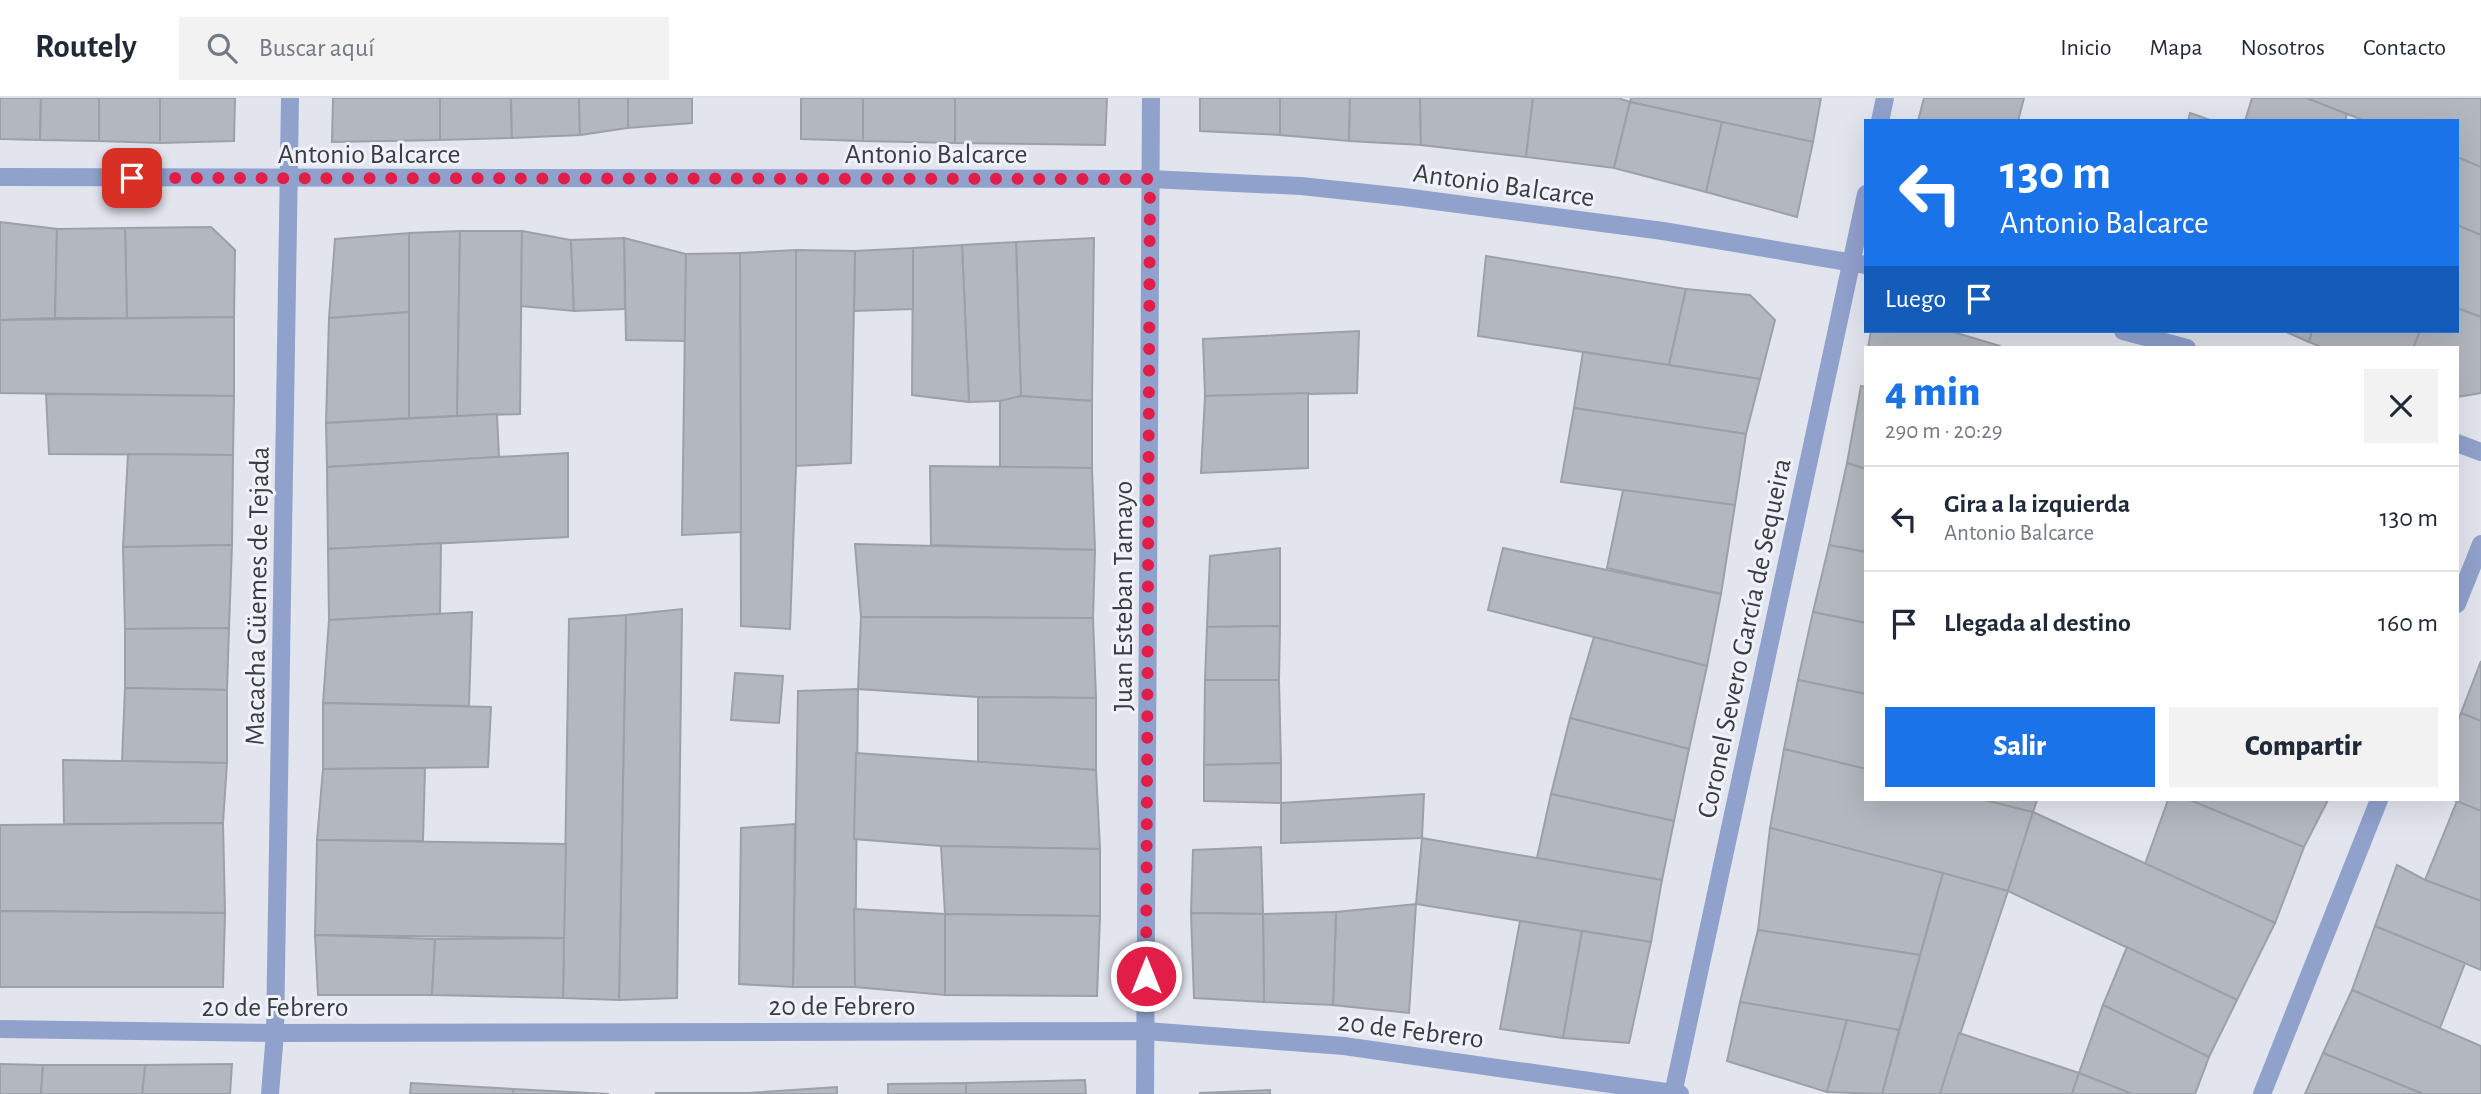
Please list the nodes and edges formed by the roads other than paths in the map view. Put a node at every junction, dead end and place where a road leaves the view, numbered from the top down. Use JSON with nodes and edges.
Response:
{"nodes":[{"id":1,"x":290,"y":98,"type":"edge"},
{"id":2,"x":1151,"y":98,"type":"edge"},
{"id":3,"x":1885,"y":98,"type":"edge"},
{"id":4,"x":1880,"y":119,"type":"edge"},
{"id":5,"x":0,"y":177,"type":"edge"},
{"id":6,"x":289,"y":179,"type":"junction"},
{"id":7,"x":1150,"y":179,"type":"junction"},
{"id":8,"x":1864,"y":212,"type":"edge"},
{"id":9,"x":1858,"y":264,"type":"edge"},
{"id":10,"x":2131,"y":333,"type":"edge"},
{"id":11,"x":2180,"y":346,"type":"edge"},
{"id":12,"x":2459,"y":444,"type":"edge"},
{"id":13,"x":2481,"y":452,"type":"edge"},
{"id":14,"x":2481,"y":544,"type":"edge"},
{"id":15,"x":2459,"y":599,"type":"edge"},
{"id":16,"x":2379,"y":801,"type":"edge"},
{"id":17,"x":0,"y":1029,"type":"edge"},
{"id":18,"x":1146,"y":1031,"type":"junction"},
{"id":19,"x":275,"y":1032,"type":"junction"},
{"id":20,"x":1676,"y":1093,"type":"edge"},
{"id":21,"x":270,"y":1094,"type":"edge"},
{"id":22,"x":1145,"y":1094,"type":"edge"},
{"id":23,"x":2262,"y":1094,"type":"edge"}],
"edges":[{"from":1,"to":6,"type":"street","name":"Macacha Güemes de Tejada"},
{"from":2,"to":7,"type":"street","name":"Juan Esteban Tamayo"},
{"from":3,"to":4,"type":"street"},
{"from":5,"to":6,"type":"street","name":"Antonio Balcarce"},
{"from":6,"to":7,"type":"street","name":"Antonio Balcarce"},
{"from":6,"to":19,"type":"street","name":"Macacha Güemes de Tejada"},
{"from":7,"to":9,"type":"street","name":"Antonio Balcarce"},
{"from":7,"to":18,"type":"street","name":"Juan Esteban Tamayo"},
{"from":8,"to":9,"type":"street","name":"Coronel Severo García de Sequeira"},
{"from":9,"to":20,"type":"street","name":"Coronel Severo García de Sequeira"},
{"from":10,"to":11,"type":"street"},
{"from":12,"to":13,"type":"street"},
{"from":14,"to":15,"type":"street"},
{"from":16,"to":23,"type":"street"},
{"from":17,"to":19,"type":"street","name":"20 de Febrero"},
{"from":18,"to":19,"type":"street","name":"20 de Febrero"},
{"from":18,"to":20,"type":"street","name":"20 de Febrero"},
{"from":18,"to":22,"type":"street","name":"Juan Esteban Tamayo"},
{"from":19,"to":21,"type":"street","name":"Macacha Güemes de Tejada"}]}
